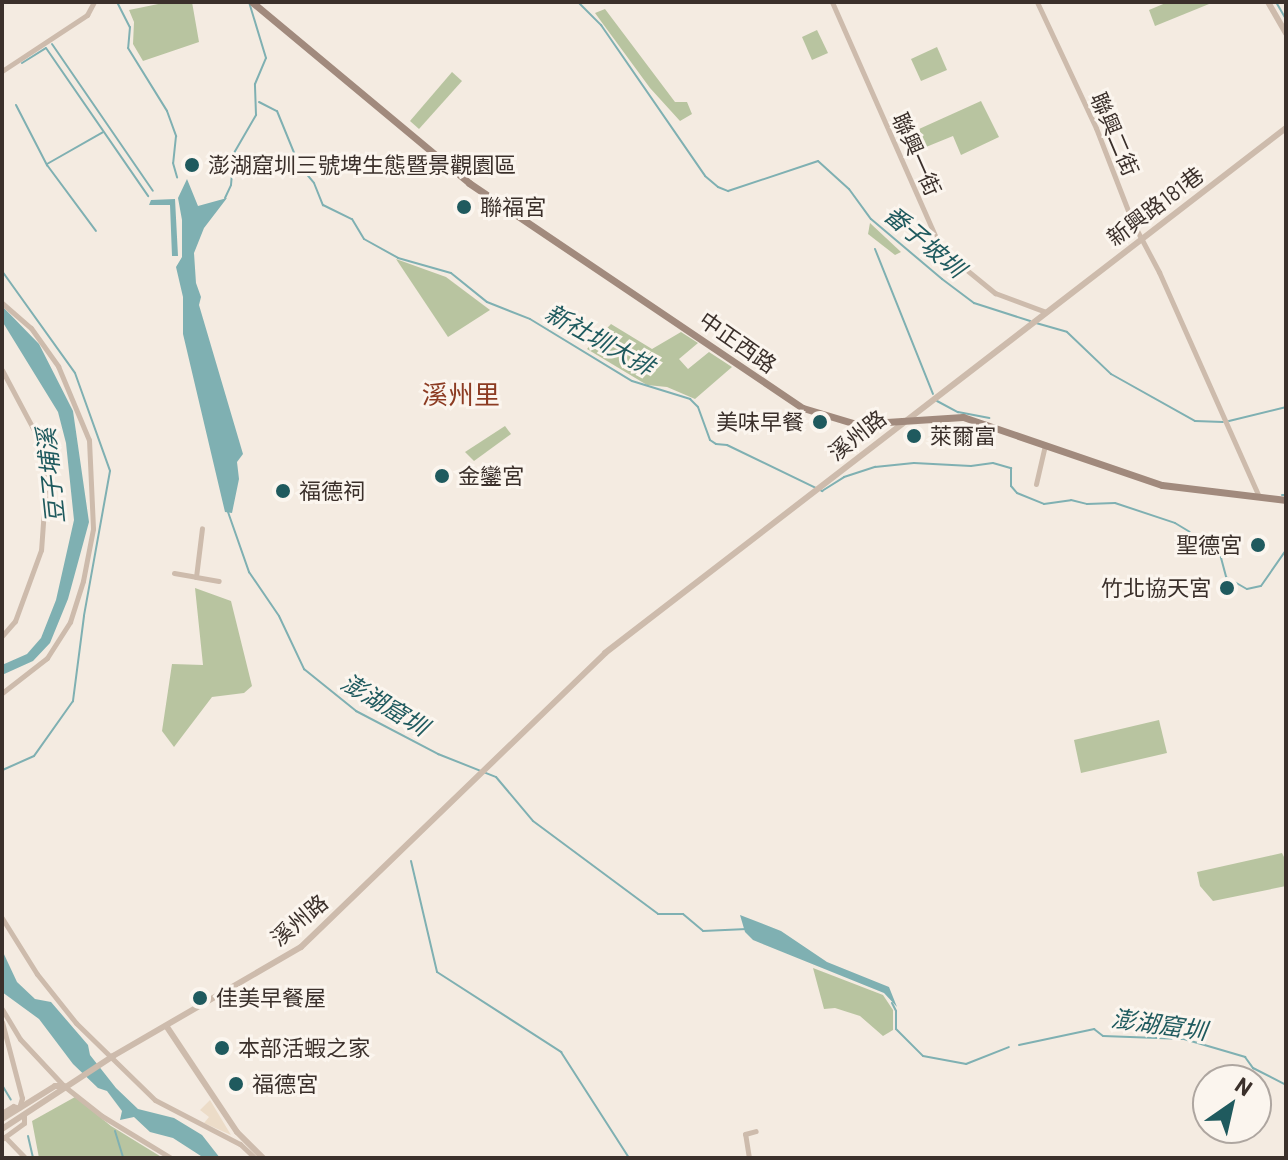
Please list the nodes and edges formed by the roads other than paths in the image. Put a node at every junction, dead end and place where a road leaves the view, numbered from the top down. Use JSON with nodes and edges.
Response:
{"nodes":[{"id":1,"x":94,"y":2,"type":"edge"},
{"id":2,"x":832,"y":2,"type":"edge"},
{"id":3,"x":1037,"y":2,"type":"edge"},
{"id":4,"x":1268,"y":2,"type":"edge"},
{"id":5,"x":254,"y":3,"type":"edge"},
{"id":6,"x":1286,"y":33,"type":"edge"},
{"id":7,"x":2,"y":71,"type":"edge"},
{"id":8,"x":1286,"y":128,"type":"edge"},
{"id":9,"x":1143,"y":239,"type":"junction"},
{"id":10,"x":2,"y":303,"type":"edge"},
{"id":11,"x":1046,"y":312,"type":"junction"},
{"id":12,"x":1024,"y":329,"type":"joint"},
{"id":13,"x":2,"y":370,"type":"edge"},
{"id":14,"x":903,"y":421,"type":"junction"},
{"id":15,"x":1045,"y":445,"type":"junction"},
{"id":16,"x":1036,"y":484,"type":"dead end"},
{"id":17,"x":1259,"y":498,"type":"junction"},
{"id":18,"x":1286,"y":500,"type":"edge"},
{"id":19,"x":202,"y":528,"type":"dead end"},
{"id":20,"x":174,"y":573,"type":"dead end"},
{"id":21,"x":196,"y":577,"type":"junction"},
{"id":22,"x":219,"y":581,"type":"dead end"},
{"id":23,"x":2,"y":636,"type":"edge"},
{"id":24,"x":2,"y":693,"type":"edge"},
{"id":25,"x":2,"y":918,"type":"edge"},
{"id":26,"x":2,"y":1009,"type":"edge"},
{"id":27,"x":2,"y":1022,"type":"edge"},
{"id":28,"x":167,"y":1027,"type":"junction"},
{"id":29,"x":113,"y":1056,"type":"junction"},
{"id":30,"x":64,"y":1086,"type":"junction"},
{"id":31,"x":22,"y":1111,"type":"junction"},
{"id":32,"x":2,"y":1116,"type":"edge"},
{"id":33,"x":756,"y":1131,"type":"dead end"},
{"id":34,"x":3,"y":1135,"type":"edge"},
{"id":35,"x":244,"y":1144,"type":"junction"},
{"id":36,"x":25,"y":1158,"type":"edge"},
{"id":37,"x":171,"y":1158,"type":"edge"},
{"id":38,"x":255,"y":1158,"type":"edge"},
{"id":39,"x":263,"y":1158,"type":"edge"},
{"id":40,"x":749,"y":1158,"type":"edge"}],
"edges":[{"from":1,"to":7,"type":"street"},
{"from":2,"to":11,"type":"street","name":"聯興一街"},
{"from":3,"to":9,"type":"street","name":"聯興二街"},
{"from":4,"to":6,"type":"street"},
{"from":5,"to":14,"type":"main road","name":"中正西路"},
{"from":8,"to":9,"type":"street","name":"新興路181巷"},
{"from":9,"to":11,"type":"street","name":"新興路181巷"},
{"from":9,"to":17,"type":"street","name":"聯興二街"},
{"from":10,"to":24,"type":"street"},
{"from":11,"to":12,"type":"street","name":"新興路181巷"},
{"from":12,"to":14,"type":"street","name":"溪州路"},
{"from":13,"to":23,"type":"street"},
{"from":14,"to":15,"type":"main road","name":"中正西路"},
{"from":14,"to":28,"type":"street","name":"溪州路"},
{"from":15,"to":16,"type":"street"},
{"from":15,"to":17,"type":"main road","name":"中正西路"},
{"from":17,"to":18,"type":"main road","name":"中正西路"},
{"from":19,"to":21,"type":"street"},
{"from":20,"to":21,"type":"street"},
{"from":21,"to":22,"type":"street"},
{"from":25,"to":29,"type":"street"},
{"from":26,"to":30,"type":"street"},
{"from":27,"to":31,"type":"street"},
{"from":28,"to":29,"type":"street","name":"溪州路"},
{"from":28,"to":35,"type":"street"},
{"from":29,"to":30,"type":"street","name":"溪州路"},
{"from":29,"to":35,"type":"street"},
{"from":30,"to":31,"type":"street","name":"溪州路"},
{"from":30,"to":37,"type":"street"},
{"from":31,"to":32,"type":"street"},
{"from":31,"to":34,"type":"street"},
{"from":33,"to":40,"type":"street"},
{"from":34,"to":36,"type":"street"},
{"from":35,"to":38,"type":"street"},
{"from":35,"to":39,"type":"street"}]}
